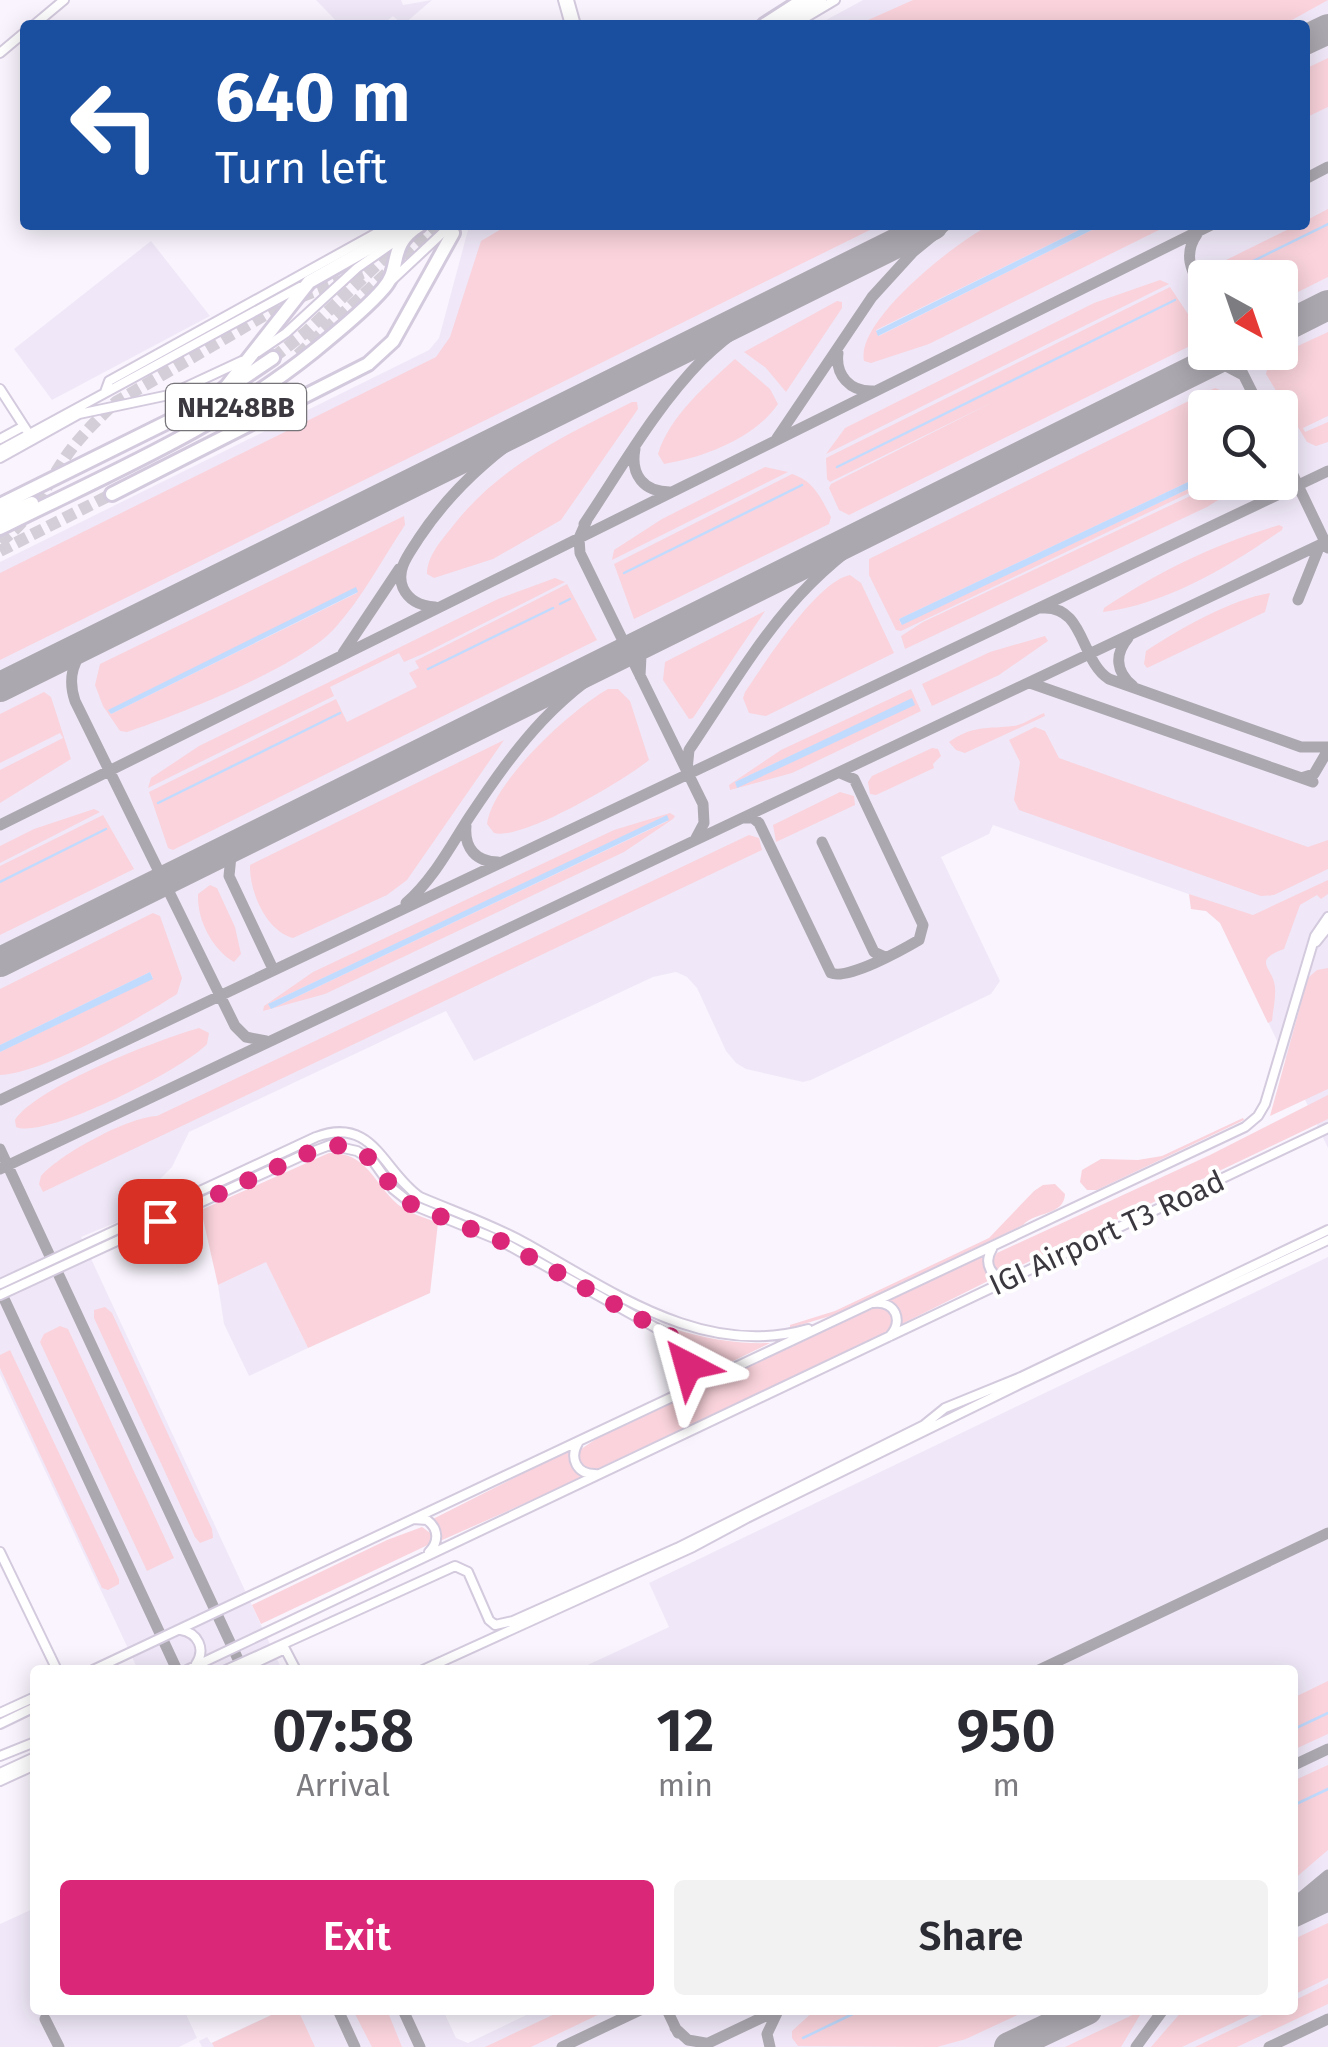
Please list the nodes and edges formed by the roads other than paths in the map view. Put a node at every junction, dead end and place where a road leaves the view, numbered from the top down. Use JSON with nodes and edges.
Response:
{"nodes":[{"id":1,"x":64,"y":0,"type":"edge"},
{"id":2,"x":792,"y":0,"type":"edge"},
{"id":3,"x":804,"y":0,"type":"edge"},
{"id":4,"x":820,"y":0,"type":"edge"},
{"id":5,"x":835,"y":0,"type":"edge"},
{"id":6,"x":40,"y":20,"type":"edge"},
{"id":7,"x":762,"y":20,"type":"edge"},
{"id":8,"x":772,"y":20,"type":"edge"},
{"id":9,"x":788,"y":20,"type":"edge"},
{"id":10,"x":801,"y":20,"type":"edge"},
{"id":11,"x":20,"y":36,"type":"edge"},
{"id":12,"x":0,"y":53,"type":"edge"},
{"id":13,"x":382,"y":230,"type":"edge"},
{"id":14,"x":406,"y":230,"type":"edge"},
{"id":15,"x":451,"y":230,"type":"edge"},
{"id":16,"x":452,"y":230,"type":"edge"},
{"id":17,"x":309,"y":282,"type":"junction"},
{"id":18,"x":385,"y":286,"type":"junction"},
{"id":19,"x":243,"y":312,"type":"junction"},
{"id":20,"x":250,"y":356,"type":"junction"},
{"id":21,"x":0,"y":389,"type":"edge"},
{"id":22,"x":210,"y":401,"type":"junction"},
{"id":23,"x":26,"y":430,"type":"junction"},
{"id":24,"x":0,"y":439,"type":"edge"},
{"id":25,"x":0,"y":454,"type":"edge"},
{"id":26,"x":112,"y":494,"type":"tunnel mouth"},
{"id":27,"x":11,"y":503,"type":"edge"},
{"id":28,"x":0,"y":517,"type":"edge"},
{"id":29,"x":0,"y":528,"type":"edge"},
{"id":30,"x":1328,"y":917,"type":"edge"},
{"id":31,"x":1328,"y":927,"type":"edge"},
{"id":32,"x":1309,"y":955,"type":"junction"},
{"id":33,"x":1328,"y":1128,"type":"edge"},
{"id":34,"x":1328,"y":1230,"type":"edge"},
{"id":35,"x":1328,"y":1240,"type":"edge"},
{"id":36,"x":998,"y":1244,"type":"junction"},
{"id":37,"x":1014,"y":1278,"type":"junction"},
{"id":38,"x":0,"y":1284,"type":"edge"},
{"id":39,"x":0,"y":1295,"type":"edge"},
{"id":40,"x":870,"y":1304,"type":"junction"},
{"id":41,"x":832,"y":1322,"type":"junction"},
{"id":42,"x":886,"y":1338,"type":"junction"},
{"id":43,"x":679,"y":1394,"type":"junction"},
{"id":44,"x":962,"y":1413,"type":"junction"},
{"id":45,"x":931,"y":1420,"type":"junction"},
{"id":46,"x":584,"y":1438,"type":"junction"},
{"id":47,"x":600,"y":1472,"type":"junction"},
{"id":48,"x":410,"y":1520,"type":"junction"},
{"id":49,"x":0,"y":1552,"type":"edge"},
{"id":50,"x":426,"y":1554,"type":"junction"},
{"id":51,"x":177,"y":1630,"type":"junction"},
{"id":52,"x":284,"y":1646,"type":"junction"},
{"id":53,"x":55,"y":1665,"type":"edge"},
{"id":54,"x":103,"y":1665,"type":"edge"},
{"id":55,"x":194,"y":1665,"type":"edge"},
{"id":56,"x":198,"y":1665,"type":"edge"},
{"id":57,"x":238,"y":1665,"type":"edge"},
{"id":58,"x":249,"y":1665,"type":"edge"},
{"id":59,"x":294,"y":1665,"type":"edge"},
{"id":60,"x":433,"y":1665,"type":"edge"},
{"id":61,"x":30,"y":1699,"type":"edge"},
{"id":62,"x":30,"y":1709,"type":"edge"},
{"id":63,"x":0,"y":1713,"type":"edge"},
{"id":64,"x":0,"y":1724,"type":"edge"},
{"id":65,"x":30,"y":1744,"type":"edge"},
{"id":66,"x":0,"y":1756,"type":"edge"},
{"id":67,"x":30,"y":1763,"type":"edge"},
{"id":68,"x":0,"y":1777,"type":"edge"}],
"edges":[{"from":1,"to":6,"type":"main road"},
{"from":2,"to":7,"type":"main road"},
{"from":3,"to":8,"type":"highway"},
{"from":4,"to":9,"type":"highway"},
{"from":5,"to":10,"type":"main road"},
{"from":11,"to":12,"type":"main road"},
{"from":13,"to":19,"type":"main road"},
{"from":14,"to":17,"type":"highway"},
{"from":14,"to":18,"type":"highway","number":"NH248BB"},
{"from":14,"to":20,"type":"main road"},
{"from":15,"to":18,"type":"main road"},
{"from":16,"to":26,"type":"highway"},
{"from":17,"to":19,"type":"main road"},
{"from":17,"to":20,"type":"highway"},
{"from":18,"to":29,"type":"highway","number":"NH248BB"},
{"from":19,"to":23,"type":"main road"},
{"from":20,"to":22,"type":"highway"},
{"from":20,"to":25,"type":"main road"},
{"from":21,"to":23,"type":"main road"},
{"from":22,"to":27,"type":"highway"},
{"from":22,"to":27,"type":"highway","number":"NH248BB"},
{"from":23,"to":24,"type":"main road"},
{"from":23,"to":25,"type":"main road"},
{"from":27,"to":28,"type":"highway"},
{"from":30,"to":32,"type":"main road"},
{"from":31,"to":32,"type":"main road"},
{"from":32,"to":36,"type":"main road"},
{"from":33,"to":37,"type":"main road","name":"IGI Airport T3 Road"},
{"from":34,"to":45,"type":"main road"},
{"from":35,"to":44,"type":"main road"},
{"from":36,"to":37,"type":"main road"},
{"from":36,"to":40,"type":"main road"},
{"from":37,"to":42,"type":"main road","name":"IGI Airport T3 Road"},
{"from":38,"to":41,"type":"main road"},
{"from":39,"to":43,"type":"main road"},
{"from":40,"to":41,"type":"main road"},
{"from":40,"to":42,"type":"main road"},
{"from":41,"to":43,"type":"main road"},
{"from":42,"to":47,"type":"main road","name":"IGI Airport T3 Road"},
{"from":43,"to":46,"type":"main road"},
{"from":44,"to":45,"type":"main road"},
{"from":44,"to":60,"type":"main road"},
{"from":45,"to":52,"type":"main road"},
{"from":46,"to":47,"type":"main road"},
{"from":46,"to":48,"type":"main road"},
{"from":47,"to":50,"type":"main road"},
{"from":48,"to":50,"type":"main road"},
{"from":48,"to":51,"type":"main road"},
{"from":49,"to":53,"type":"main road"},
{"from":50,"to":56,"type":"main road"},
{"from":51,"to":54,"type":"main road"},
{"from":51,"to":55,"type":"main road"},
{"from":52,"to":57,"type":"main road"},
{"from":52,"to":58,"type":"main road"},
{"from":52,"to":59,"type":"main road"},
{"from":61,"to":63,"type":"main road"},
{"from":62,"to":64,"type":"main road"},
{"from":65,"to":66,"type":"main road"},
{"from":67,"to":68,"type":"main road"}]}
